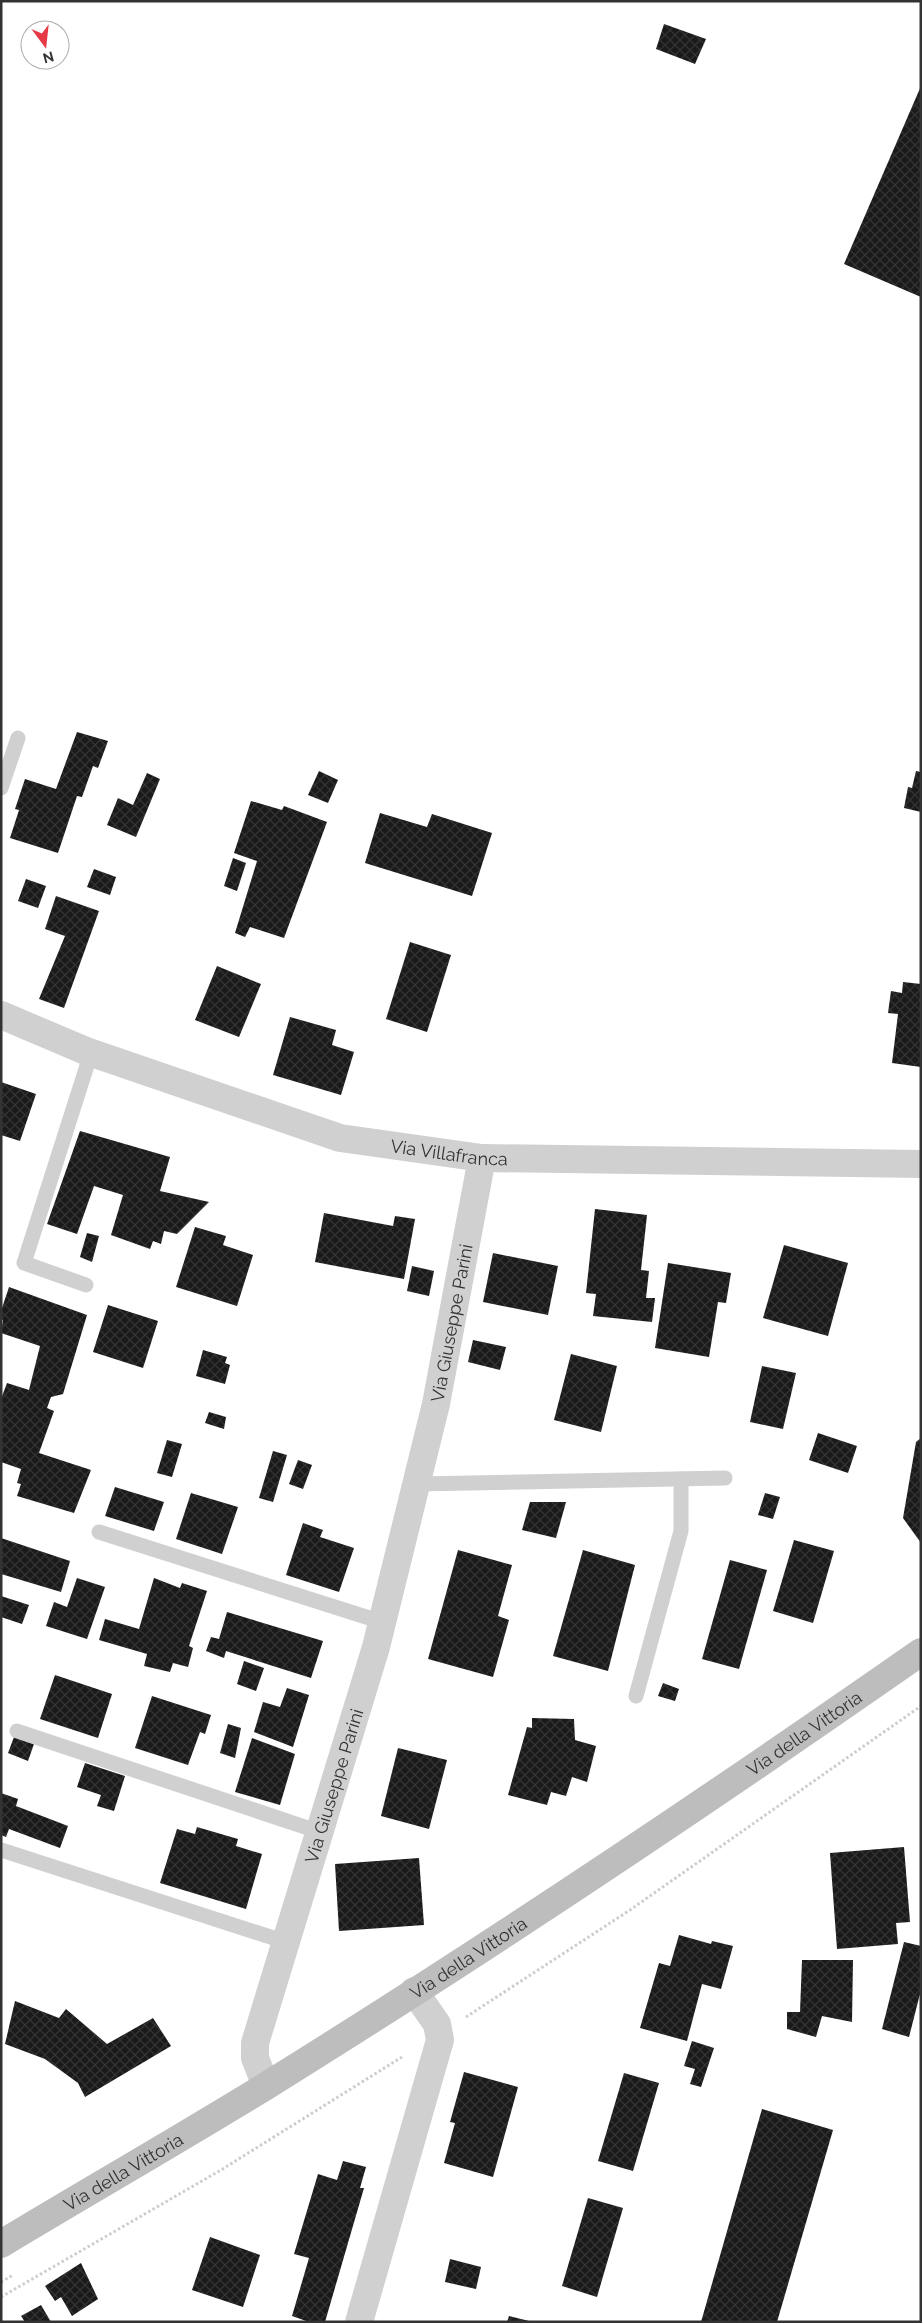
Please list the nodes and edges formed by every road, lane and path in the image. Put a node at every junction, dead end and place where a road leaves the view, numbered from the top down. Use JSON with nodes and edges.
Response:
{"nodes":[{"id":1,"x":18,"y":738,"type":"dead end"},
{"id":2,"x":1,"y":788,"type":"edge"},
{"id":3,"x":1,"y":1015,"type":"edge"},
{"id":4,"x":91,"y":1053,"type":"junction"},
{"id":5,"x":482,"y":1158,"type":"junction"},
{"id":6,"x":921,"y":1164,"type":"edge"},
{"id":7,"x":86,"y":1285,"type":"dead end"},
{"id":8,"x":725,"y":1478,"type":"dead end"},
{"id":9,"x":681,"y":1479,"type":"junction"},
{"id":10,"x":416,"y":1484,"type":"junction"},
{"id":11,"x":99,"y":1532,"type":"dead end"},
{"id":12,"x":382,"y":1622,"type":"junction"},
{"id":13,"x":921,"y":1652,"type":"edge"},
{"id":14,"x":636,"y":1696,"type":"dead end"},
{"id":15,"x":17,"y":1731,"type":"dead end"},
{"id":16,"x":320,"y":1832,"type":"junction"},
{"id":17,"x":1,"y":1850,"type":"edge"},
{"id":18,"x":286,"y":1942,"type":"junction"},
{"id":19,"x":414,"y":1991,"type":"junction"},
{"id":20,"x":266,"y":2086,"type":"junction"},
{"id":21,"x":1,"y":2244,"type":"edge"},
{"id":22,"x":359,"y":2322,"type":"edge"}],
"edges":[{"from":1,"to":2,"type":"lane"},
{"from":3,"to":4,"type":"street","name":"Via Villafranca"},
{"from":4,"to":5,"type":"street","name":"Via Villafranca"},
{"from":4,"to":7,"type":"lane"},
{"from":5,"to":6,"type":"street","name":"Via Villafranca"},
{"from":5,"to":10,"type":"street","name":"Via Giuseppe Parini"},
{"from":8,"to":9,"type":"lane"},
{"from":9,"to":10,"type":"lane"},
{"from":9,"to":14,"type":"lane"},
{"from":10,"to":12,"type":"street","name":"Via Giuseppe Parini"},
{"from":11,"to":12,"type":"lane"},
{"from":12,"to":16,"type":"street","name":"Via Giuseppe Parini"},
{"from":13,"to":19,"type":"main road","name":"Via della Vittoria"},
{"from":15,"to":16,"type":"lane"},
{"from":16,"to":18,"type":"street","name":"Via Giuseppe Parini"},
{"from":17,"to":18,"type":"lane"},
{"from":18,"to":20,"type":"street","name":"Via Giuseppe Parini"},
{"from":19,"to":20,"type":"main road","name":"Via della Vittoria"},
{"from":19,"to":22,"type":"street"},
{"from":20,"to":21,"type":"main road","name":"Via della Vittoria"}]}
